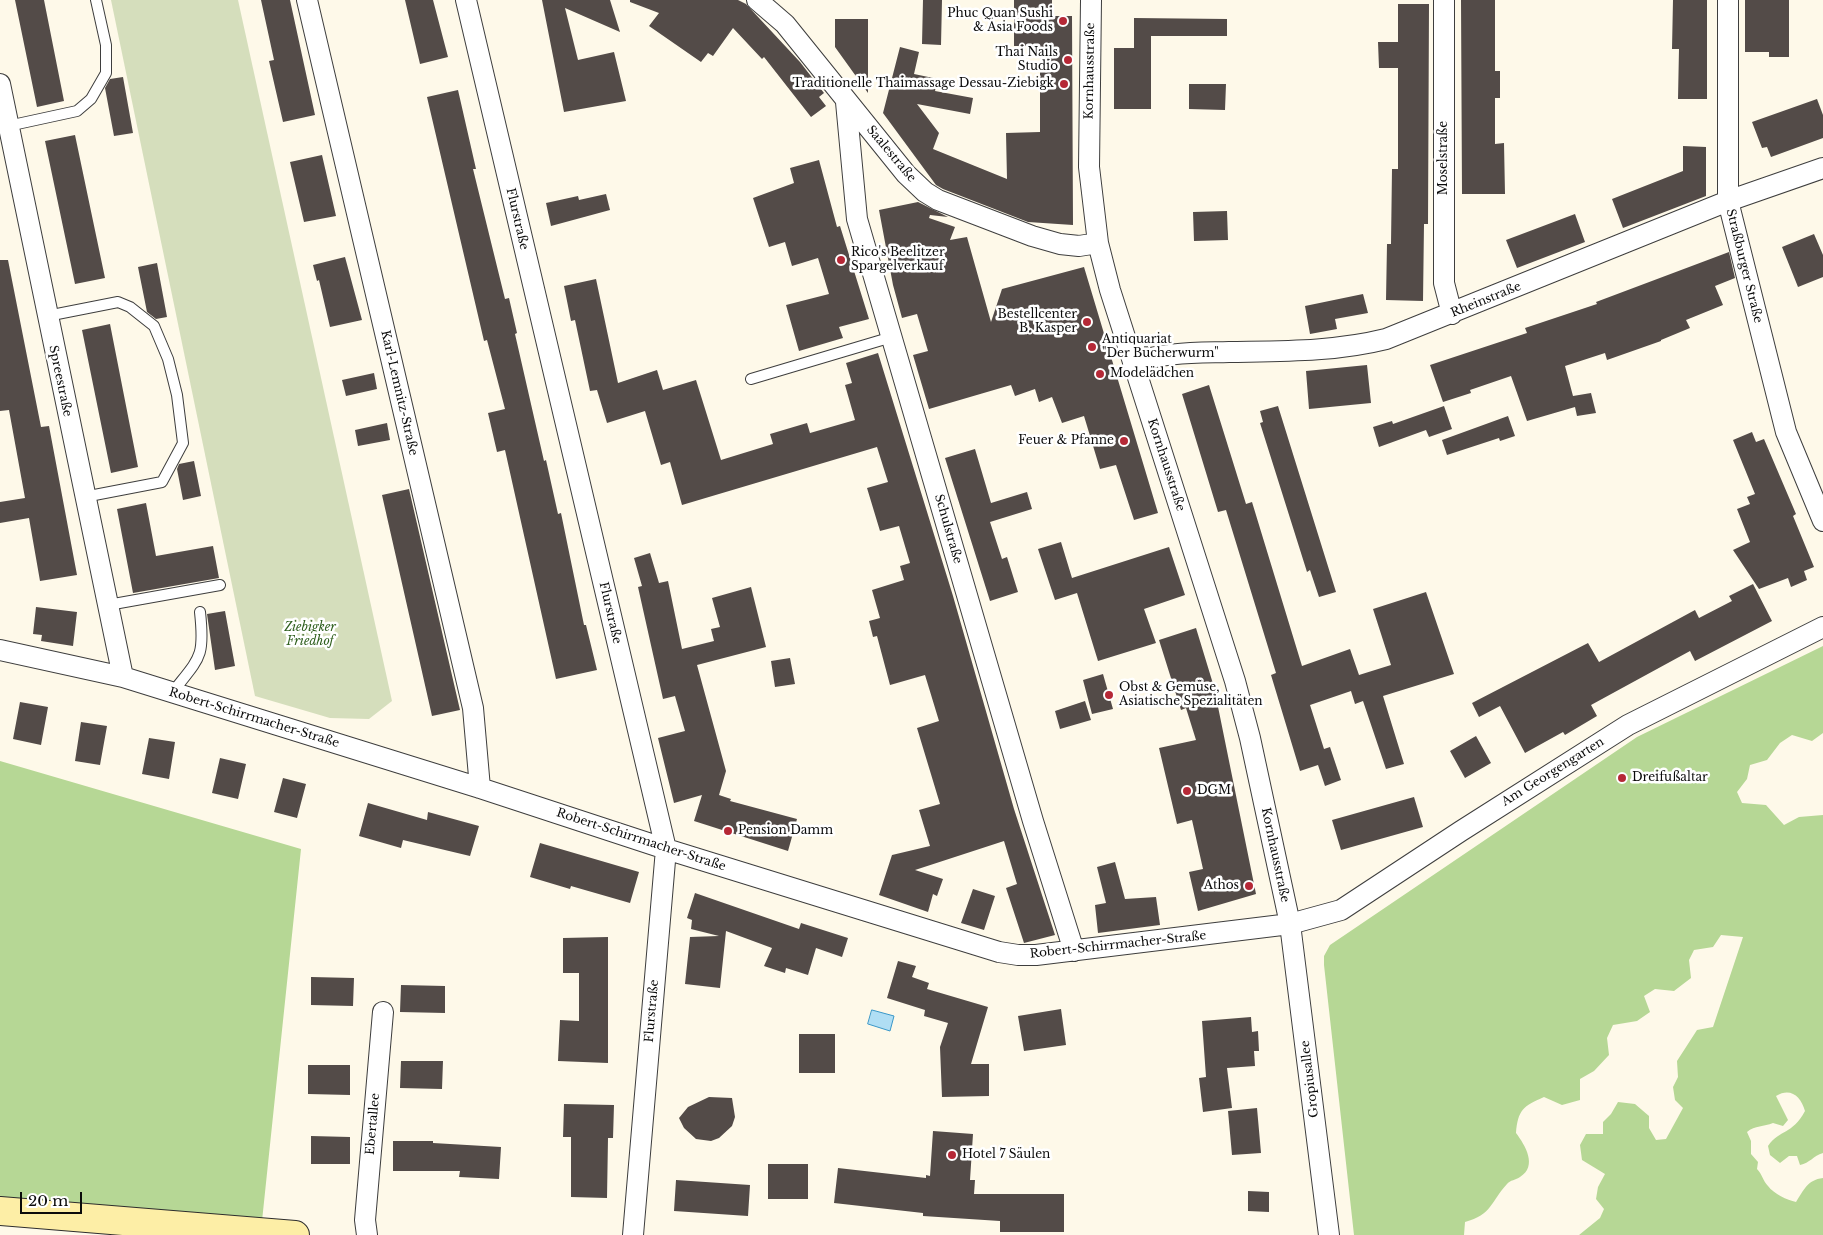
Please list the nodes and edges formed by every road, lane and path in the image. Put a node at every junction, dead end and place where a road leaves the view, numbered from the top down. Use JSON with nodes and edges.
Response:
{"nodes":[{"id":1,"x":96,"y":0,"type":"edge"},
{"id":2,"x":307,"y":0,"type":"edge"},
{"id":3,"x":466,"y":0,"type":"edge"},
{"id":4,"x":757,"y":0,"type":"edge"},
{"id":5,"x":1091,"y":0,"type":"edge"},
{"id":6,"x":1444,"y":0,"type":"edge"},
{"id":7,"x":1728,"y":0,"type":"edge"},
{"id":8,"x":0,"y":84,"type":"edge"},
{"id":9,"x":846,"y":102,"type":"junction"},
{"id":10,"x":8,"y":126,"type":"junction"},
{"id":11,"x":1823,"y":168,"type":"edge"},
{"id":12,"x":1728,"y":201,"type":"junction"},
{"id":13,"x":1098,"y":244,"type":"junction"},
{"id":14,"x":1452,"y":314,"type":"junction"},
{"id":15,"x":47,"y":316,"type":"junction"},
{"id":16,"x":892,"y":337,"type":"junction"},
{"id":17,"x":1133,"y":363,"type":"junction"},
{"id":18,"x":751,"y":379,"type":"dead end"},
{"id":19,"x":84,"y":497,"type":"junction"},
{"id":20,"x":1823,"y":521,"type":"edge"},
{"id":21,"x":220,"y":585,"type":"dead end"},
{"id":22,"x":108,"y":604,"type":"junction"},
{"id":23,"x":200,"y":612,"type":"dead end"},
{"id":24,"x":1823,"y":627,"type":"edge"},
{"id":25,"x":0,"y":650,"type":"edge"},
{"id":26,"x":123,"y":677,"type":"junction"},
{"id":27,"x":172,"y":693,"type":"junction"},
{"id":28,"x":480,"y":788,"type":"junction"},
{"id":29,"x":666,"y":850,"type":"junction"},
{"id":30,"x":1290,"y":924,"type":"junction"},
{"id":31,"x":1074,"y":951,"type":"junction"},
{"id":32,"x":383,"y":1012,"type":"dead end"},
{"id":33,"x":0,"y":1210,"type":"edge"},
{"id":34,"x":295,"y":1235,"type":"edge"},
{"id":35,"x":367,"y":1235,"type":"edge"},
{"id":36,"x":633,"y":1235,"type":"edge"},
{"id":37,"x":1328,"y":1235,"type":"edge"}],
"edges":[{"from":1,"to":10,"type":"lane"},
{"from":2,"to":28,"type":"street","name":"Karl-Lemnitz-Straße"},
{"from":3,"to":29,"type":"street","name":"Flurstraße"},
{"from":4,"to":9,"type":"street","name":"Saalestraße"},
{"from":5,"to":13,"type":"street","name":"Kornhausstraße"},
{"from":6,"to":14,"type":"street","name":"Moselstraße"},
{"from":7,"to":12,"type":"street","name":"Straßburger Straße"},
{"from":8,"to":10,"type":"street","name":"Spreestraße"},
{"from":9,"to":13,"type":"street","name":"Saalestraße"},
{"from":9,"to":16,"type":"street","name":"Schulstraße"},
{"from":10,"to":15,"type":"street","name":"Spreestraße"},
{"from":11,"to":12,"type":"street","name":"Rheinstraße"},
{"from":12,"to":14,"type":"street","name":"Rheinstraße"},
{"from":12,"to":20,"type":"street","name":"Straßburger Straße"},
{"from":13,"to":17,"type":"street","name":"Kornhausstraße"},
{"from":14,"to":17,"type":"street","name":"Rheinstraße"},
{"from":15,"to":19,"type":"street","name":"Spreestraße"},
{"from":15,"to":19,"type":"lane"},
{"from":16,"to":18,"type":"lane"},
{"from":16,"to":31,"type":"street","name":"Schulstraße"},
{"from":17,"to":30,"type":"street","name":"Kornhausstraße"},
{"from":19,"to":22,"type":"street","name":"Spreestraße"},
{"from":21,"to":22,"type":"lane"},
{"from":22,"to":26,"type":"street","name":"Spreestraße"},
{"from":23,"to":27,"type":"lane"},
{"from":24,"to":30,"type":"street","name":"Am Georgengarten"},
{"from":25,"to":26,"type":"street","name":"Robert-Schirrmacher-Straße"},
{"from":26,"to":27,"type":"street","name":"Robert-Schirrmacher-Straße"},
{"from":27,"to":28,"type":"street","name":"Robert-Schirrmacher-Straße"},
{"from":28,"to":29,"type":"street","name":"Robert-Schirrmacher-Straße"},
{"from":29,"to":31,"type":"street","name":"Robert-Schirrmacher-Straße"},
{"from":29,"to":36,"type":"street","name":"Flurstraße"},
{"from":30,"to":31,"type":"street","name":"Robert-Schirrmacher-Straße"},
{"from":30,"to":37,"type":"street","name":"Gropiusallee"},
{"from":32,"to":35,"type":"street","name":"Ebertallee"},
{"from":33,"to":34,"type":"street"}]}
